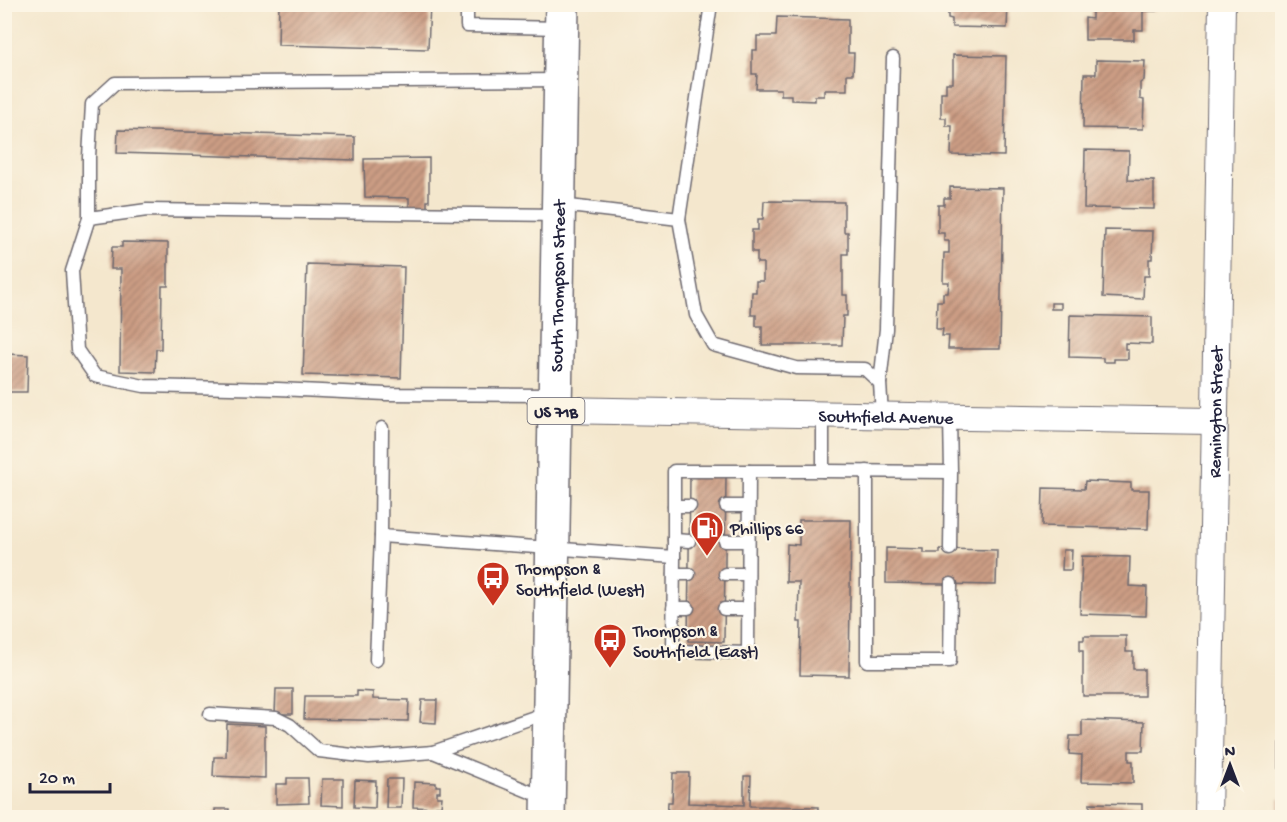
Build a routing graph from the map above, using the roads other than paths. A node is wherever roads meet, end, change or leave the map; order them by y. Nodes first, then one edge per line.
1 (467, 4) edge
2 (711, 4) edge
3 (1222, 4) edge
4 (562, 16) edge
5 (893, 58) dead end
6 (562, 80) junction
7 (559, 210) junction
8 (89, 218) junction
9 (679, 219) junction
10 (880, 382) junction
11 (556, 403) junction
12 (823, 415) junction
13 (882, 415) junction
14 (950, 418) junction
15 (1215, 421) junction
16 (382, 429) dead end
17 (749, 471) junction
18 (823, 471) junction
19 (867, 471) junction
20 (951, 472) junction
21 (674, 506) junction
22 (690, 506) dead end
23 (726, 506) dead end
24 (748, 506) junction
25 (381, 536) junction
26 (674, 540) junction
27 (689, 541) dead end
28 (725, 541) dead end
29 (748, 541) junction
30 (554, 549) junction
31 (950, 549) dead end
32 (674, 557) junction
33 (674, 574) junction
34 (689, 574) dead end
35 (725, 574) dead end
36 (748, 574) junction
37 (951, 584) dead end
38 (673, 608) junction
39 (688, 608) dead end
40 (724, 609) dead end
41 (748, 609) junction
42 (376, 660) dead end
43 (550, 711) junction
44 (210, 714) dead end
45 (433, 752) junction
46 (548, 808) edge
47 (1208, 818) edge

1 - 4 lane
2 - 9 lane
3 - 15 street, Remington Street
4 - 6 highway, South Thompson Street / US 71B
5 - 10 lane
6 - 7 highway, South Thompson Street / US 71B
6 - 8 lane
7 - 8 lane
7 - 9 lane
7 - 11 highway, South Thompson Street / US 71B
8 - 11 lane
9 - 10 lane
10 - 13 lane
11 - 12 street, Southfield Avenue
11 - 30 highway, South Thompson Street / US 71B
12 - 13 street, Southfield Avenue
12 - 18 lane
13 - 14 street, Southfield Avenue
14 - 15 street, Southfield Avenue
14 - 20 lane
15 - 47 street, Remington Street
16 - 25 lane
17 - 18 lane
17 - 21 lane
17 - 24 lane
18 - 19 lane
19 - 20 lane
19 - 37 lane
20 - 31 lane
21 - 22 lane
21 - 26 lane
23 - 24 lane
24 - 29 lane
25 - 30 lane
25 - 42 lane
26 - 27 lane
26 - 32 lane
28 - 29 lane
29 - 36 lane
30 - 32 lane
30 - 43 highway, South Thompson Street / US 71B
32 - 33 lane
33 - 34 lane
33 - 38 lane
35 - 36 lane
36 - 41 lane
38 - 39 lane
38 - 41 lane
40 - 41 lane
43 - 45 lane
43 - 46 highway, South Thompson Street / US 71B
44 - 45 lane
45 - 46 lane

